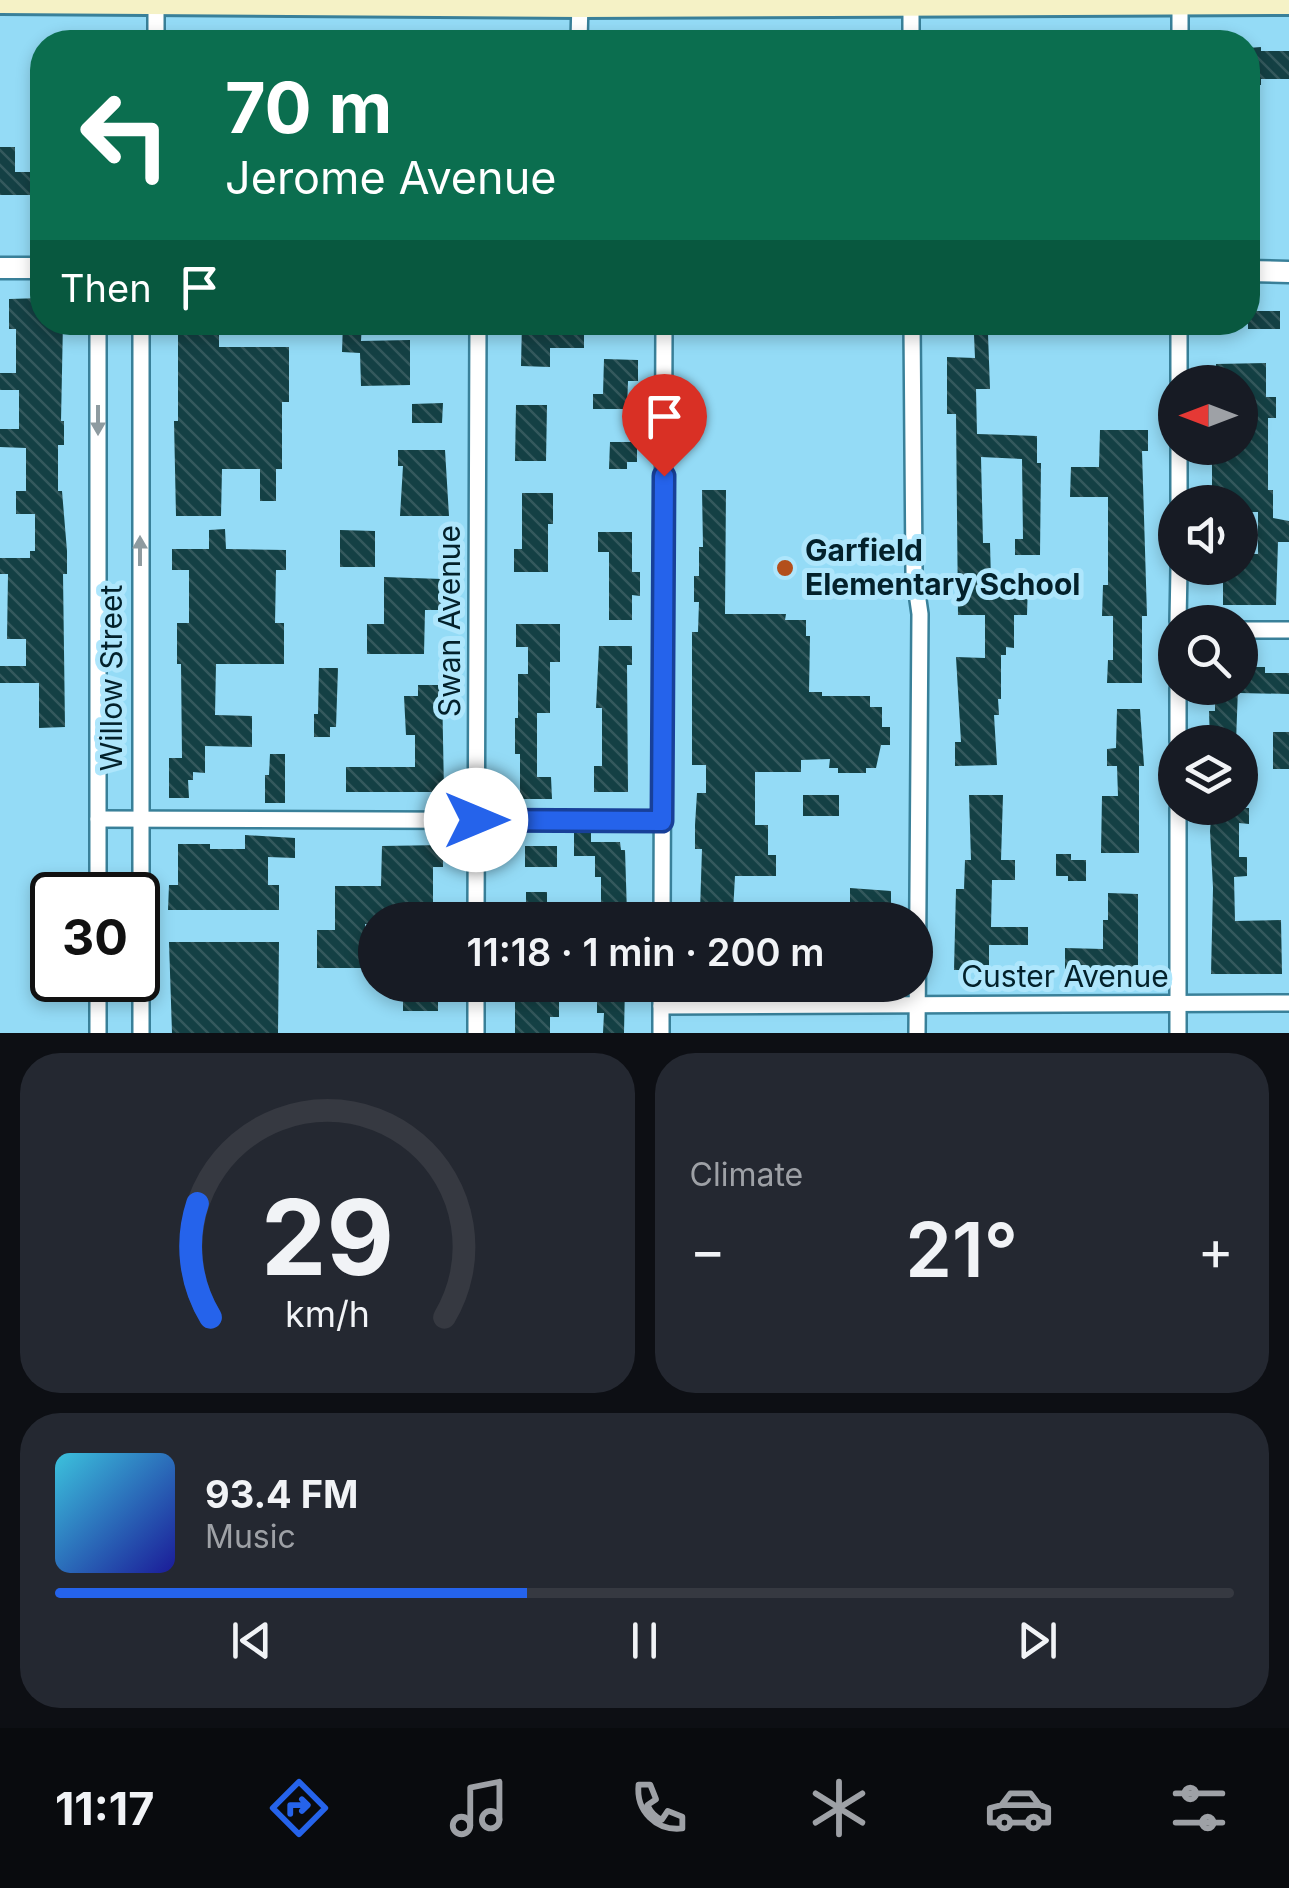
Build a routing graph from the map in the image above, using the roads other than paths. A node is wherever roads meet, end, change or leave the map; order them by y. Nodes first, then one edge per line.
1 (156, 1) edge
2 (1180, 1) edge
3 (0, 2) edge
4 (911, 2) edge
5 (580, 3) edge
6 (1289, 3) edge
7 (156, 30) edge
8 (579, 30) edge
9 (911, 30) edge
10 (1180, 30) edge
11 (0, 268) edge
12 (30, 268) edge
13 (1260, 271) edge
14 (1289, 272) edge
15 (98, 335) edge
16 (141, 335) edge
17 (478, 335) edge
18 (664, 335) edge
19 (912, 335) edge
20 (1179, 335) edge
21 (1179, 365) edge
22 (1258, 630) edge
23 (1289, 630) edge
24 (98, 818) junction
25 (139, 819) junction
26 (476, 820) junction
27 (662, 821) junction
28 (1178, 825) edge
29 (98, 872) edge
30 (476, 902) edge
31 (662, 902) edge
32 (98, 1002) edge
33 (476, 1002) edge
34 (662, 1002) edge
35 (1178, 1004) junction
36 (1289, 1004) edge
37 (662, 1006) junction
38 (918, 1006) junction
39 (98, 1033) edge
40 (141, 1033) edge
41 (476, 1033) edge
42 (661, 1033) edge
43 (918, 1033) edge
44 (1178, 1033) edge

1 - 3 main road
1 - 5 main road
1 - 7 street
2 - 4 main road
2 - 6 main road
2 - 10 street
4 - 5 main road
4 - 9 street
5 - 8 street
11 - 12 street
13 - 14 street
15 -> 24 street, Willow Street
25 -> 16 street, Willow Street
17 - 26 street, Swan Avenue
18 - 27 street
19 - 38 street
20 - 21 street
22 - 23 street
24 - 25 street
24 - 29 street, Willow Street
25 - 26 street
25 - 40 street, Willow Street
26 - 27 street
26 - 30 street, Swan Avenue
27 - 31 street
28 - 35 street
32 - 39 street
33 - 41 street
34 - 37 street
35 - 36 street, Custer Avenue
35 - 38 street, Custer Avenue
35 - 44 street
37 - 38 street, Custer Avenue
37 - 42 street
38 - 43 street

